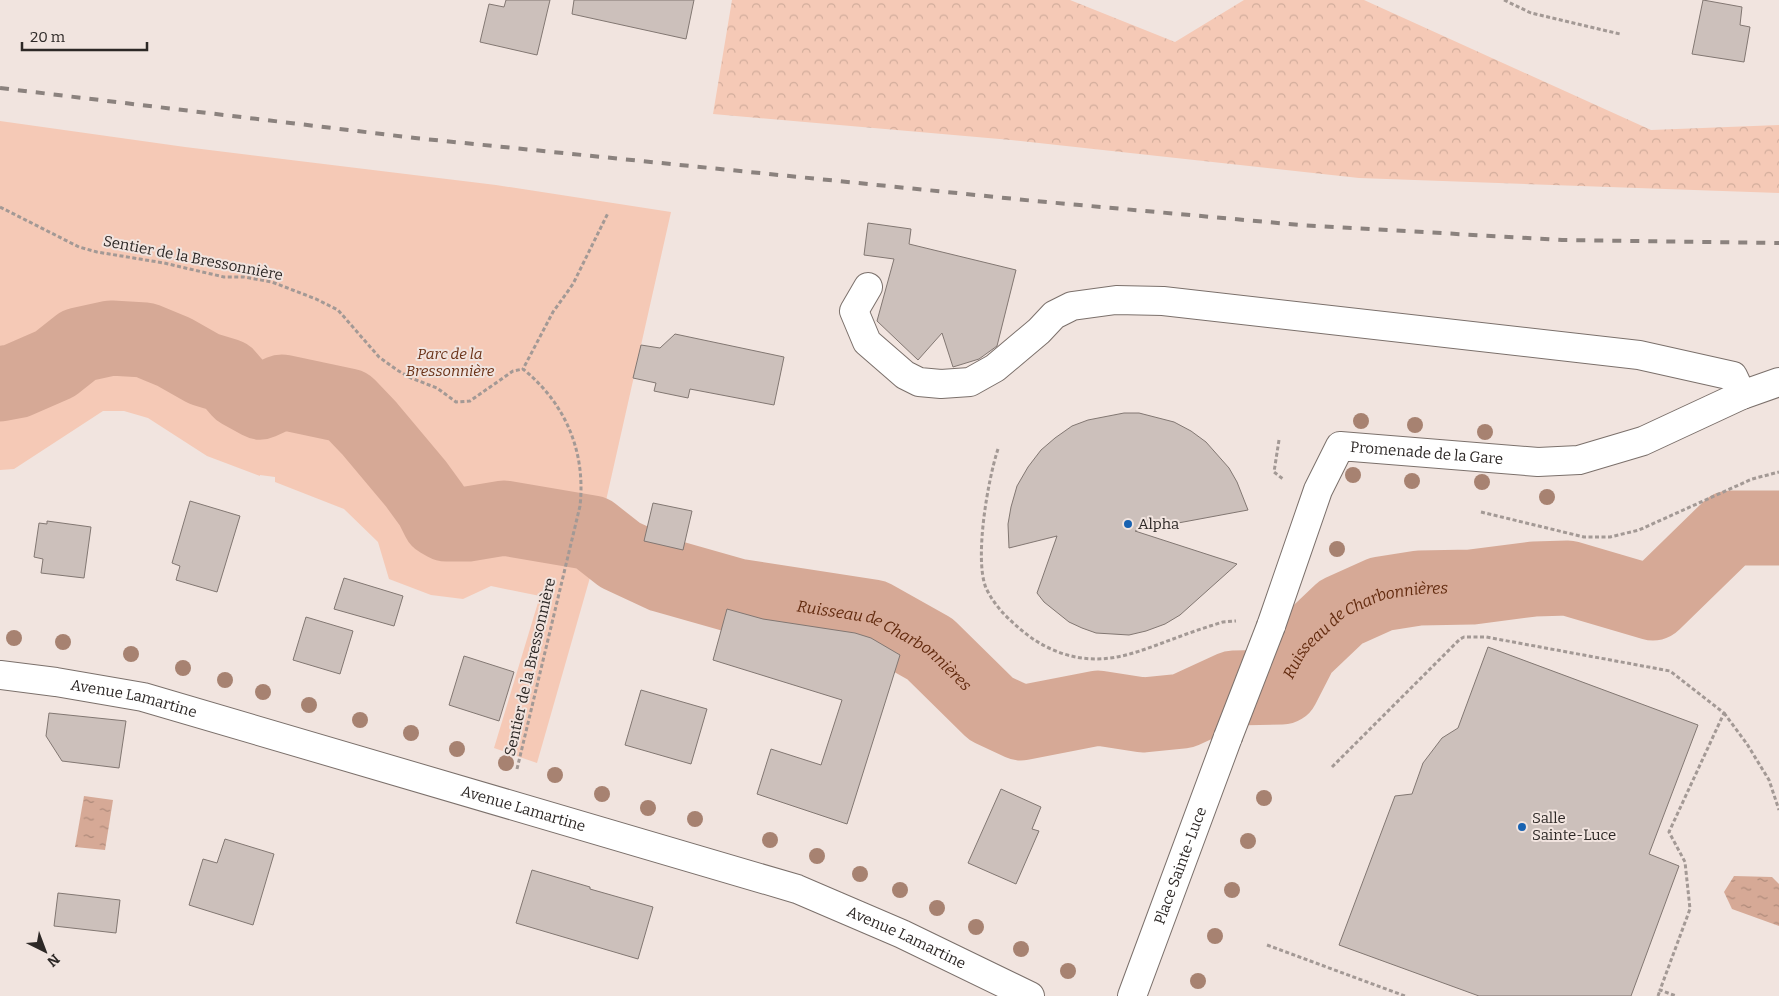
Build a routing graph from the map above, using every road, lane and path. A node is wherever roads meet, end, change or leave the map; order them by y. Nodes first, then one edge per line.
1 (1504, 0) edge
2 (1620, 34) dead end
3 (0, 207) edge
4 (608, 213) dead end
5 (868, 287) dead end
6 (523, 369) junction
7 (1779, 382) edge
8 (1742, 395) junction
9 (1279, 440) dead end
10 (998, 449) dead end
11 (1779, 472) edge
12 (1288, 482) dead end
13 (1481, 512) dead end
14 (1239, 620) dead end
15 (0, 676) edge
16 (1724, 713) junction
17 (1228, 737) joint
18 (1332, 767) dead end
19 (515, 776) dead end
20 (1779, 810) edge
21 (1267, 945) dead end
22 (1660, 990) junction
23 (1030, 996) edge
24 (1132, 996) edge
25 (1405, 996) edge
26 (1658, 996) edge
27 (1676, 996) edge

1 - 2 path
3 - 6 path, Sentier de la Bressonnière
4 - 6 path
5 - 8 street
6 - 19 path, Sentier de la Bressonnière
7 - 8 street, Promenade de la Gare
8 - 17 street, Promenade de la Gare, bridge
9 - 12 path
10 - 14 path
11 - 13 path
15 - 23 street, Avenue Lamartine
16 - 18 path
16 - 20 path
16 - 22 path
17 - 24 street, Place Sainte-Luce
21 - 25 path
22 - 26 path
22 - 27 path

